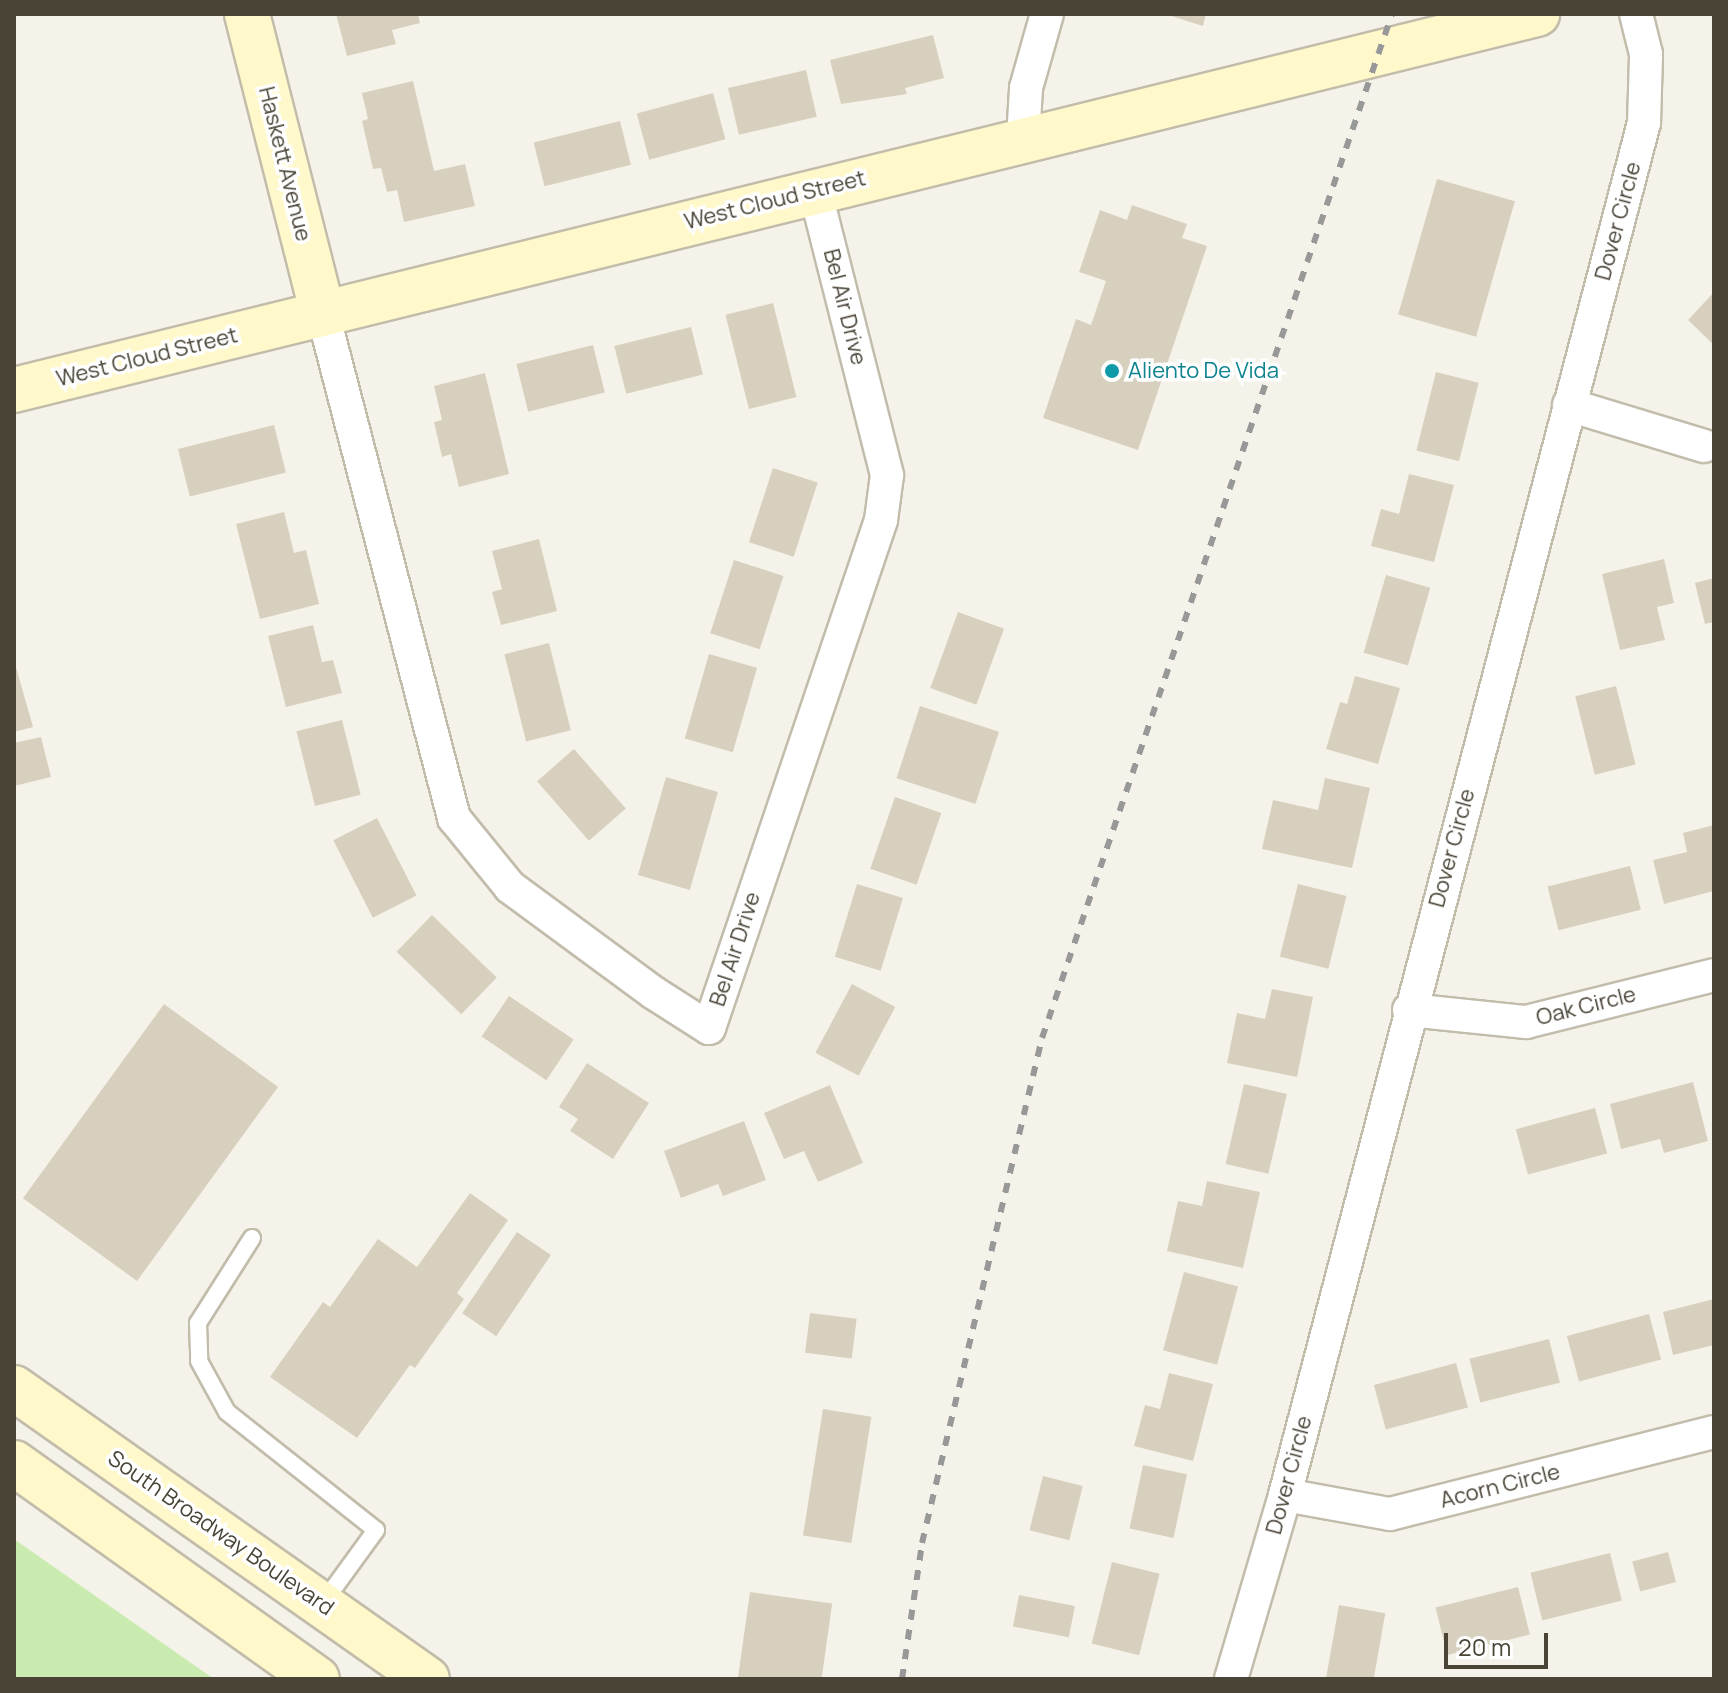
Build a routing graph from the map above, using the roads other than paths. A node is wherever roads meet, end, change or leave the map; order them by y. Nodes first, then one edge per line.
1 (247, 14) edge
2 (1047, 14) edge
3 (1537, 14) edge
4 (1636, 14) edge
5 (1023, 139) junction
6 (815, 190) junction
7 (323, 314) junction
8 (14, 390) edge
9 (1569, 405) junction
10 (1704, 446) dead end
11 (1714, 975) edge
12 (1409, 1010) junction
13 (252, 1238) dead end
14 (14, 1388) edge
15 (1714, 1432) edge
16 (14, 1463) edge
17 (1285, 1495) junction
18 (322, 1604) junction
19 (317, 1679) edge
20 (427, 1679) edge
21 (1231, 1679) edge

1 - 7 main road, Haskett Avenue
2 - 5 street
3 - 5 main road, West Cloud Street
4 - 9 street, Dover Circle
5 - 6 main road, West Cloud Street
6 - 7 main road, West Cloud Street
6 - 7 street, Bel Air Drive
7 - 8 main road, West Cloud Street
9 - 10 street
9 - 12 street, Dover Circle
11 - 12 street, Oak Circle
12 - 17 street, Dover Circle
13 - 18 lane
14 - 18 main road, South Broadway Boulevard
15 - 17 street, Acorn Circle
16 - 19 main road
17 - 21 street, Dover Circle
18 - 20 main road, South Broadway Boulevard

